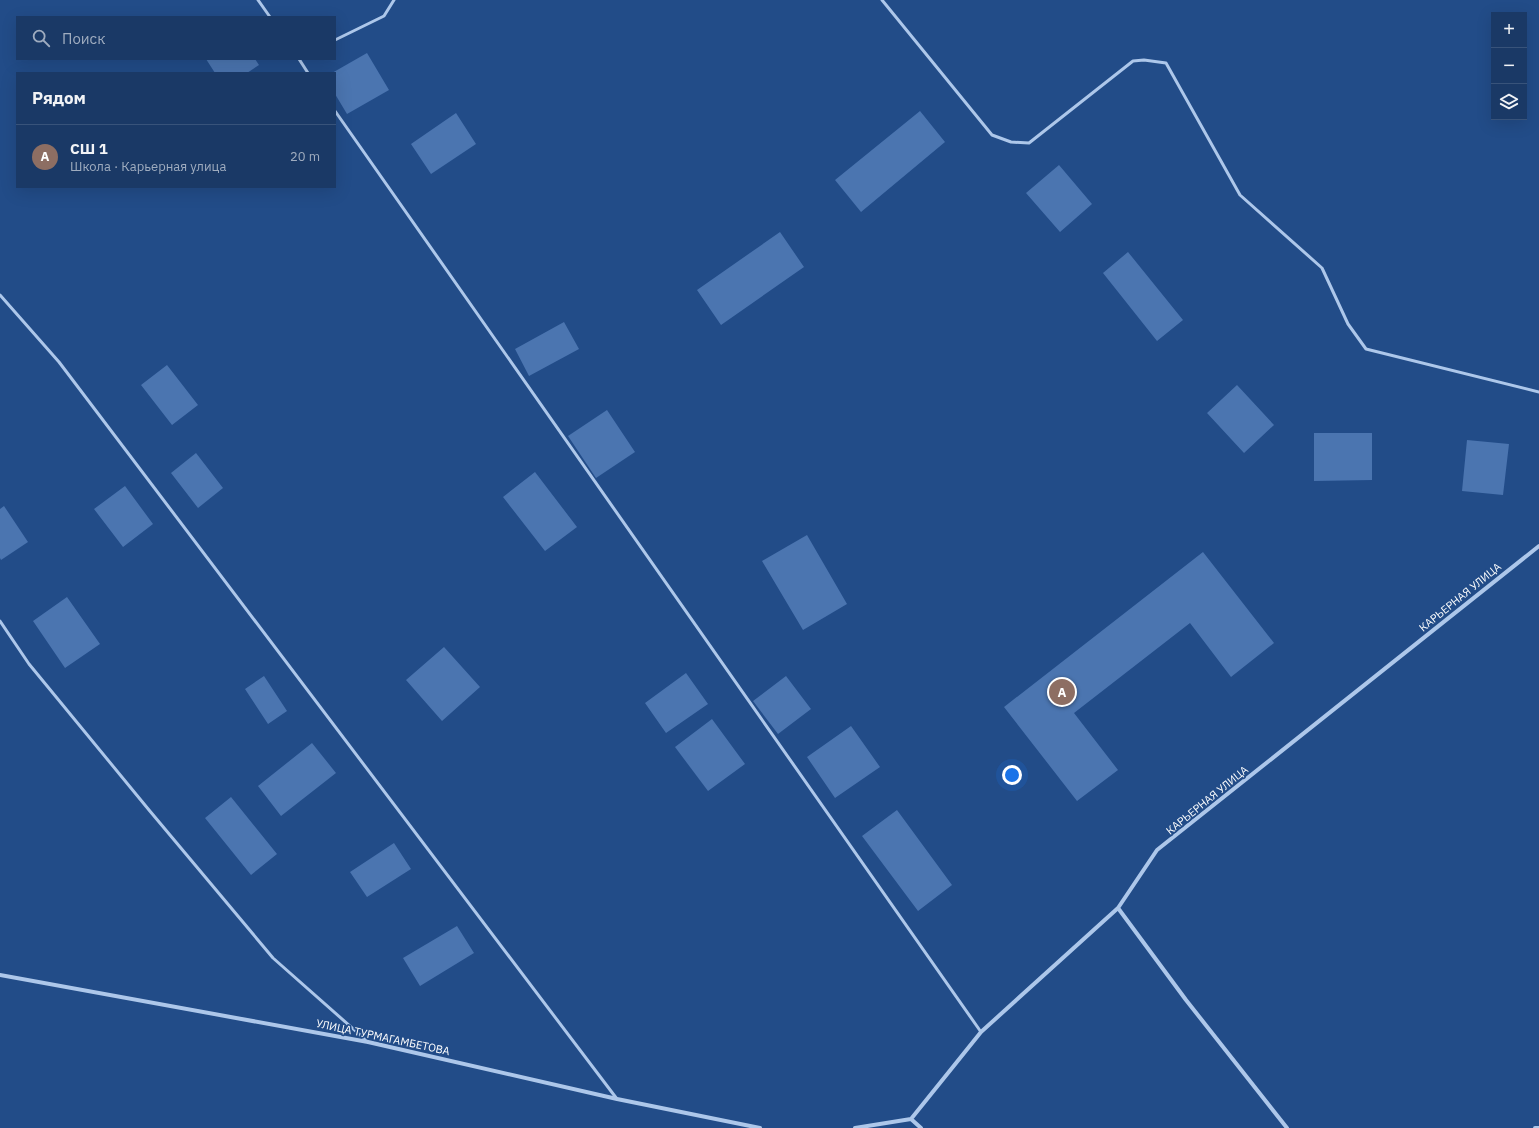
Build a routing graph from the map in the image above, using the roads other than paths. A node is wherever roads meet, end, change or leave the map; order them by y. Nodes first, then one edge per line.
1 (258, 0) edge
2 (394, 0) edge
3 (882, 0) edge
4 (269, 16) edge
5 (336, 40) edge
6 (300, 60) edge
7 (307, 72) edge
8 (336, 112) edge
9 (0, 295) edge
10 (1539, 392) edge
11 (1539, 546) edge
12 (0, 621) edge
13 (1118, 908) junction
14 (0, 975) edge
15 (981, 1032) junction
16 (368, 1042) junction
17 (617, 1099) junction
18 (910, 1119) junction
19 (760, 1128) edge
20 (855, 1128) edge
21 (921, 1128) edge
22 (1287, 1128) edge
23 (1535, 1128) edge
24 (1539, 1128) edge

1 - 4 lane
2 - 5 lane
3 - 10 lane
6 - 7 lane
8 - 15 lane
9 - 17 lane
11 - 13 street, КАРЬЕРНАЯ УЛИЦА
12 - 16 lane
13 - 15 street, КАРЬЕРНАЯ УЛИЦА
13 - 22 street
14 - 16 street, УЛИЦА ТУРМАГАМБЕТОВА
15 - 18 street, КАРЬЕРНАЯ УЛИЦА
16 - 17 street, УЛИЦА ТУРМАГАМБЕТОВА
17 - 19 street, УЛИЦА ТУРМАГАМБЕТОВА
18 - 20 street
18 - 21 street
23 - 24 street

